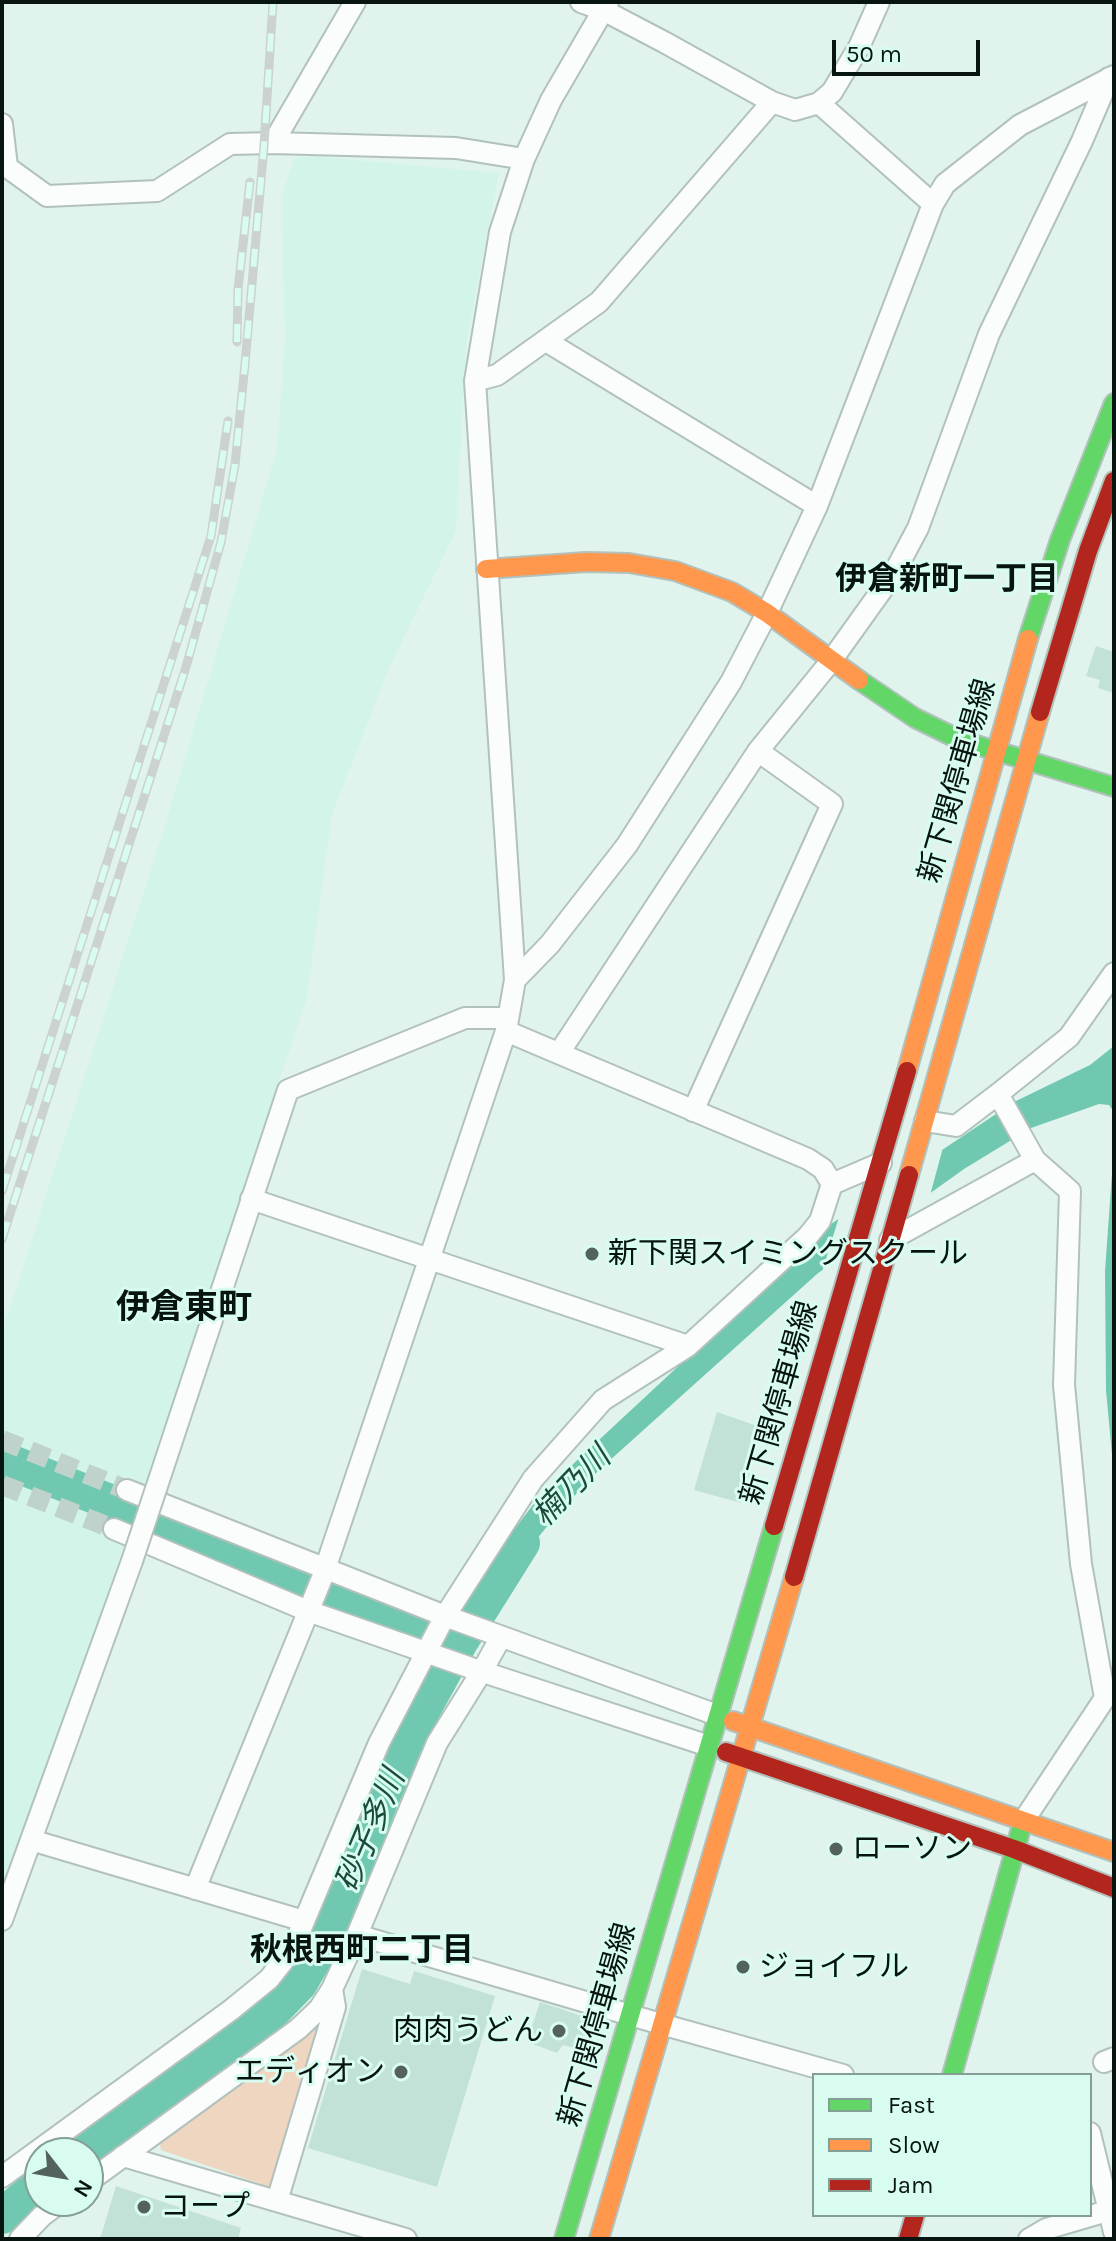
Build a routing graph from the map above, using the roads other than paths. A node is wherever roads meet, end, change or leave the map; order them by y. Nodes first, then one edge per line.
1 (355, 2) edge
2 (581, 2) edge
3 (879, 2) edge
4 (606, 6) edge
5 (1112, 77) edge
6 (772, 102) junction
7 (819, 103) junction
8 (2, 124) edge
9 (273, 143) junction
10 (524, 159) junction
11 (933, 204) junction
12 (546, 341) junction
13 (475, 381) junction
14 (1114, 403) edge
15 (1114, 481) edge
16 (817, 506) junction
17 (486, 569) junction
18 (767, 613) junction
19 (831, 661) junction
20 (758, 751) junction
21 (995, 752) junction
22 (1025, 761) junction
23 (1114, 787) edge
24 (1114, 973) edge
25 (515, 980) junction
26 (507, 1024) junction
27 (559, 1053) junction
28 (1001, 1098) junction
29 (693, 1111) junction
30 (925, 1121) junction
31 (1032, 1155) junction
32 (879, 1169) junction
33 (832, 1184) junction
34 (251, 1199) junction
35 (890, 1238) junction
36 (431, 1258) junction
37 (688, 1346) junction
38 (127, 1490) tunnel mouth
39 (114, 1529) tunnel mouth
40 (323, 1573) junction
41 (310, 1605) junction
42 (447, 1619) junction
43 (498, 1636) junction
44 (430, 1650) junction
45 (478, 1670) junction
46 (717, 1715) junction
47 (751, 1728) junction
48 (709, 1746) junction
49 (741, 1757) junction
50 (1024, 1820) junction
51 (31, 1840) junction
52 (1014, 1849) junction
53 (1114, 1852) edge
54 (1114, 1888) edge
55 (195, 1889) junction
56 (2, 1920) edge
57 (304, 1921) junction
58 (357, 1935) junction
59 (332, 1989) junction
60 (630, 2015) junction
61 (661, 2024) junction
62 (836, 2073) edge
63 (953, 2073) edge
64 (1092, 2140) edge
65 (123, 2156) junction
66 (104, 2170) edge
67 (2, 2177) edge
68 (277, 2201) junction
69 (1111, 2210) edge
70 (41, 2217) edge
71 (914, 2217) edge
72 (1087, 2217) edge
73 (338, 2230) edge
74 (1114, 2232) edge
75 (20, 2239) edge
76 (406, 2239) edge
77 (564, 2239) edge
78 (599, 2239) edge
79 (908, 2239) edge
80 (1029, 2239) edge

1 - 9 street
2 - 4 street
3 - 7 street
4 - 6 street
4 - 10 street
5 - 11 street
5 - 19 street
6 - 7 street
6 - 12 street
7 - 11 street
8 - 9 street
9 - 10 street
10 - 13 street
11 - 16 street
12 - 13 street
12 - 16 street
13 - 17 street
14 - 21 main road, 新下関停車場線
15 - 22 main road, 新下関停車場線
16 - 18 street
17 - 18 main road
17 - 25 street
18 - 19 main road
18 - 25 street
19 - 20 street
19 - 21 main road
20 - 27 street
20 - 29 street
21 - 22 main road
21 - 32 main road, 新下関停車場線
22 - 23 main road
22 - 30 main road, 新下関停車場線
24 - 28 street
25 - 26 street
26 - 27 street
26 - 34 street
26 - 36 street
27 - 29 street
28 - 30 street
28 - 31 street
29 - 33 street
30 - 35 main road, 新下関停車場線
31 - 35 street
31 - 50 street
32 - 33 street
32 - 46 main road, 新下関停車場線
33 - 37 street
34 - 36 street
34 - 51 street, bridge
35 - 47 main road, 新下関停車場線
36 - 37 street
36 - 40 street
37 - 42 street
38 - 40 street
39 - 41 street
40 - 41 street
40 - 42 street
41 - 44 street
41 - 55 street
42 - 43 street
42 - 44 street
43 - 45 street
43 - 46 street
44 - 45 street
44 - 57 street
45 - 48 street
45 - 58 street
46 - 47 main road
46 - 48 main road, 新下関停車場線
47 - 49 main road, 新下関停車場線
47 - 50 main road
48 - 49 main road
48 - 60 main road, 新下関停車場線
49 - 52 main road
49 - 61 main road, 新下関停車場線
50 - 52 main road
50 - 53 main road
51 - 55 street
51 - 56 street
52 - 54 main road
52 - 63 main road
55 - 57 street
57 - 67 street
58 - 59 street
58 - 60 street
59 - 65 street
59 - 68 street
60 - 61 street
60 - 77 main road, 新下関停車場線
61 - 62 street
61 - 78 main road, 新下関停車場線
64 - 69 street
65 - 66 street
65 - 68 street
68 - 73 street
69 - 74 street
70 - 75 street
71 - 79 main road
72 - 80 street
73 - 76 street

